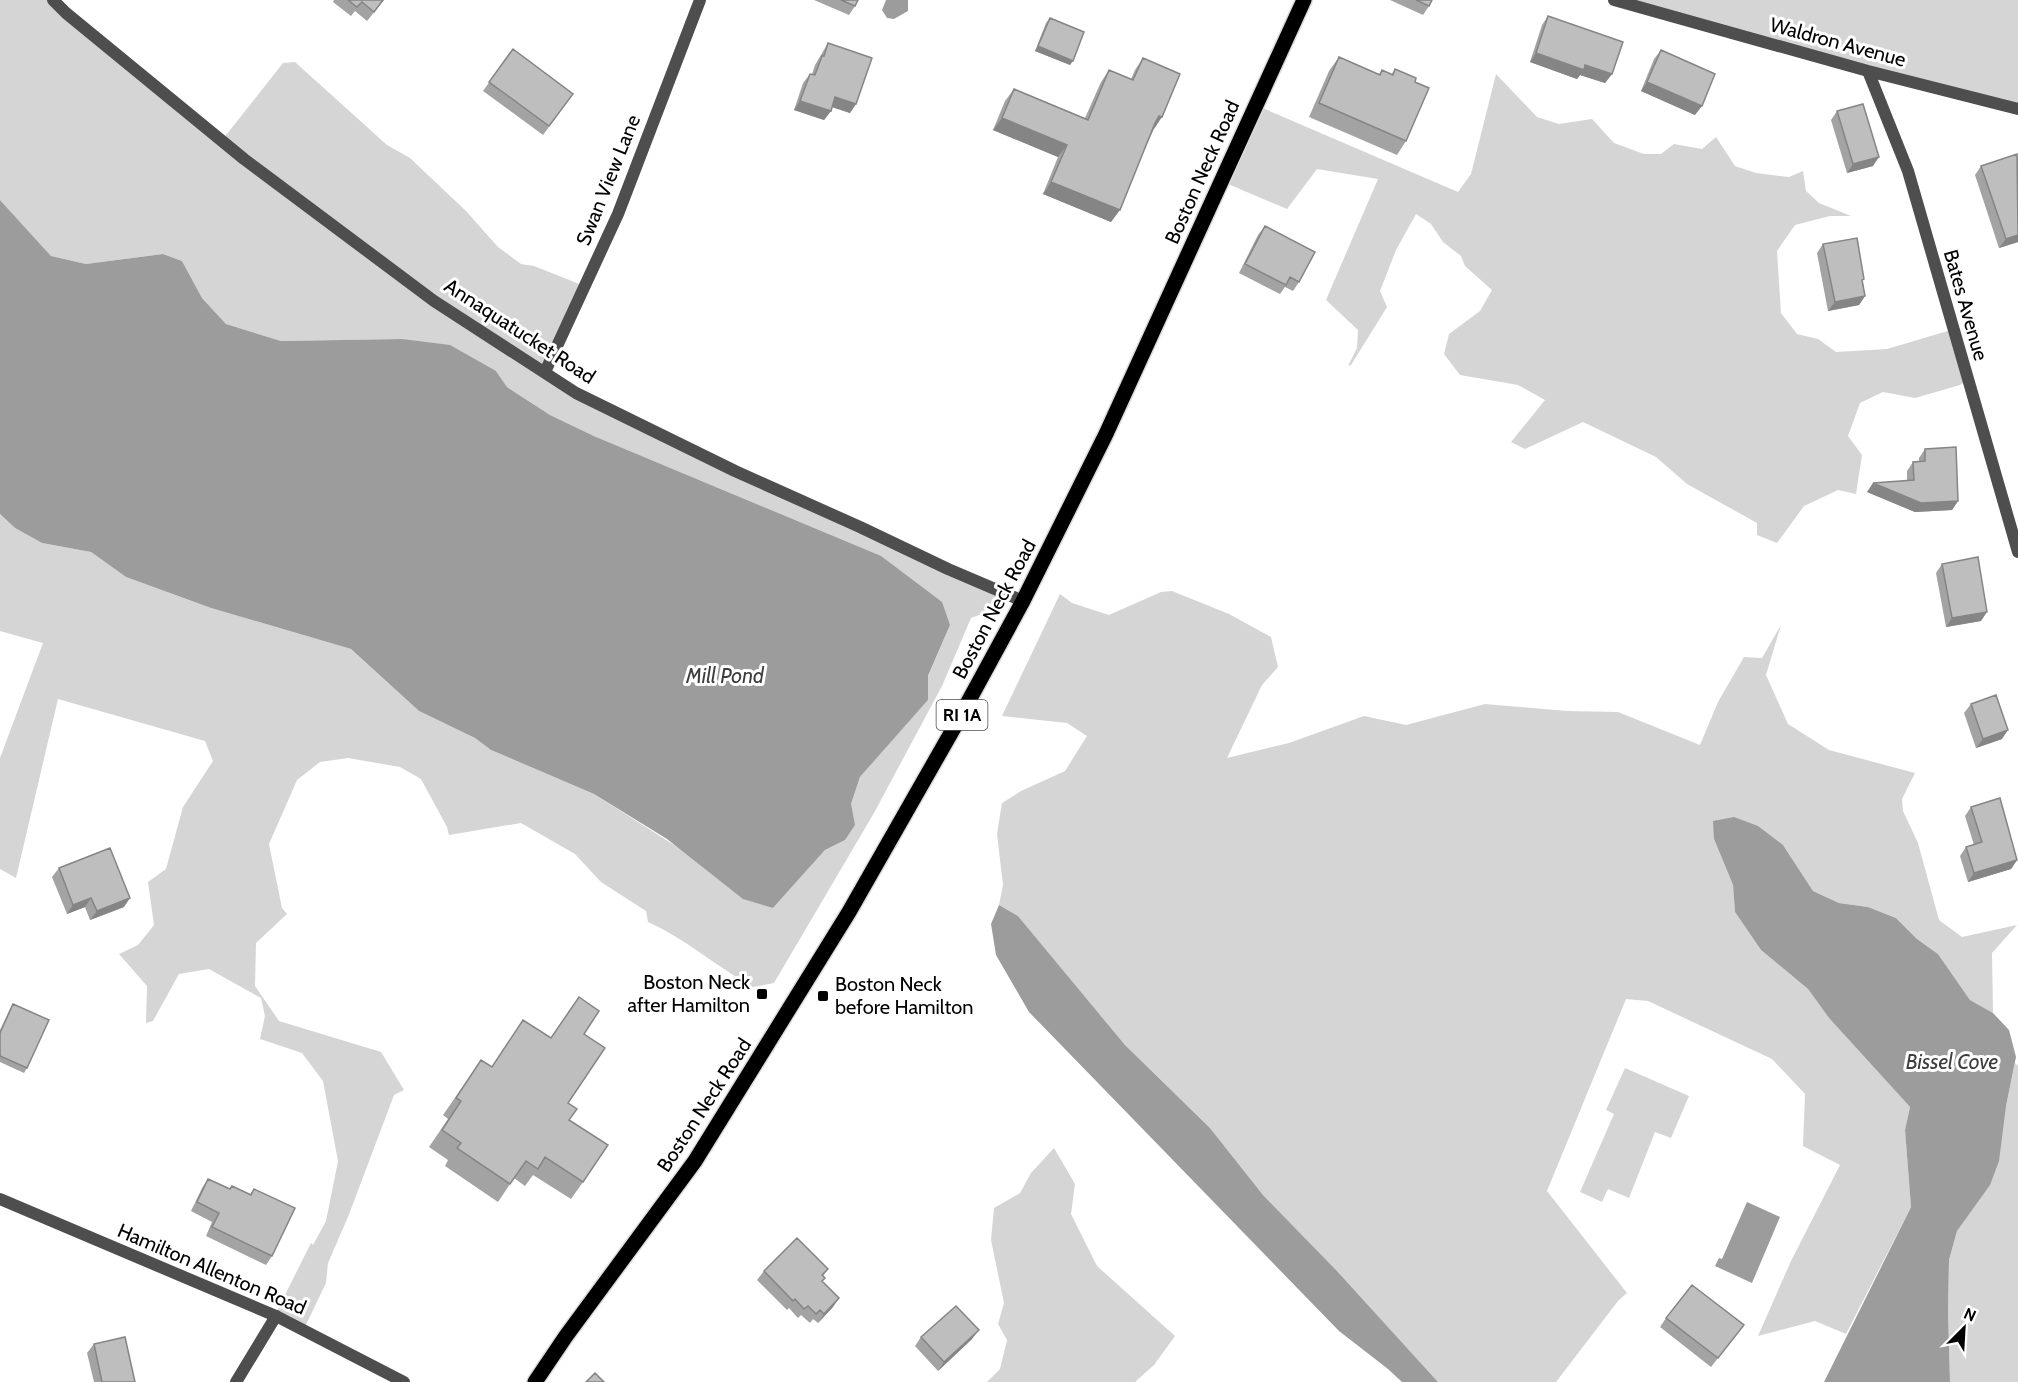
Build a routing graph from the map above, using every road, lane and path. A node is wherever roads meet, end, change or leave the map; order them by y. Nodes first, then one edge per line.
1 (53, 0) edge
2 (700, 0) edge
3 (1304, 0) edge
4 (1614, 0) edge
5 (1868, 71) junction
6 (2018, 110) edge
7 (545, 372) junction
8 (2018, 552) edge
9 (1023, 601) junction
10 (0, 1199) edge
11 (276, 1316) junction
12 (236, 1382) edge
13 (404, 1382) edge
14 (535, 1382) edge

1 - 7 street, Annaquatucket Road
2 - 7 street, Swan View Lane
3 - 9 main road, Boston Neck Road / RI 1A
4 - 5 street, Waldron Avenue
5 - 6 street, Waldron Avenue
5 - 8 street, Bates Avenue
7 - 9 street, Annaquatucket Road
9 - 14 main road, Boston Neck Road / RI 1A
10 - 11 street, Hamilton Allenton Road
11 - 12 street
11 - 13 street, Hamilton Allenton Road

